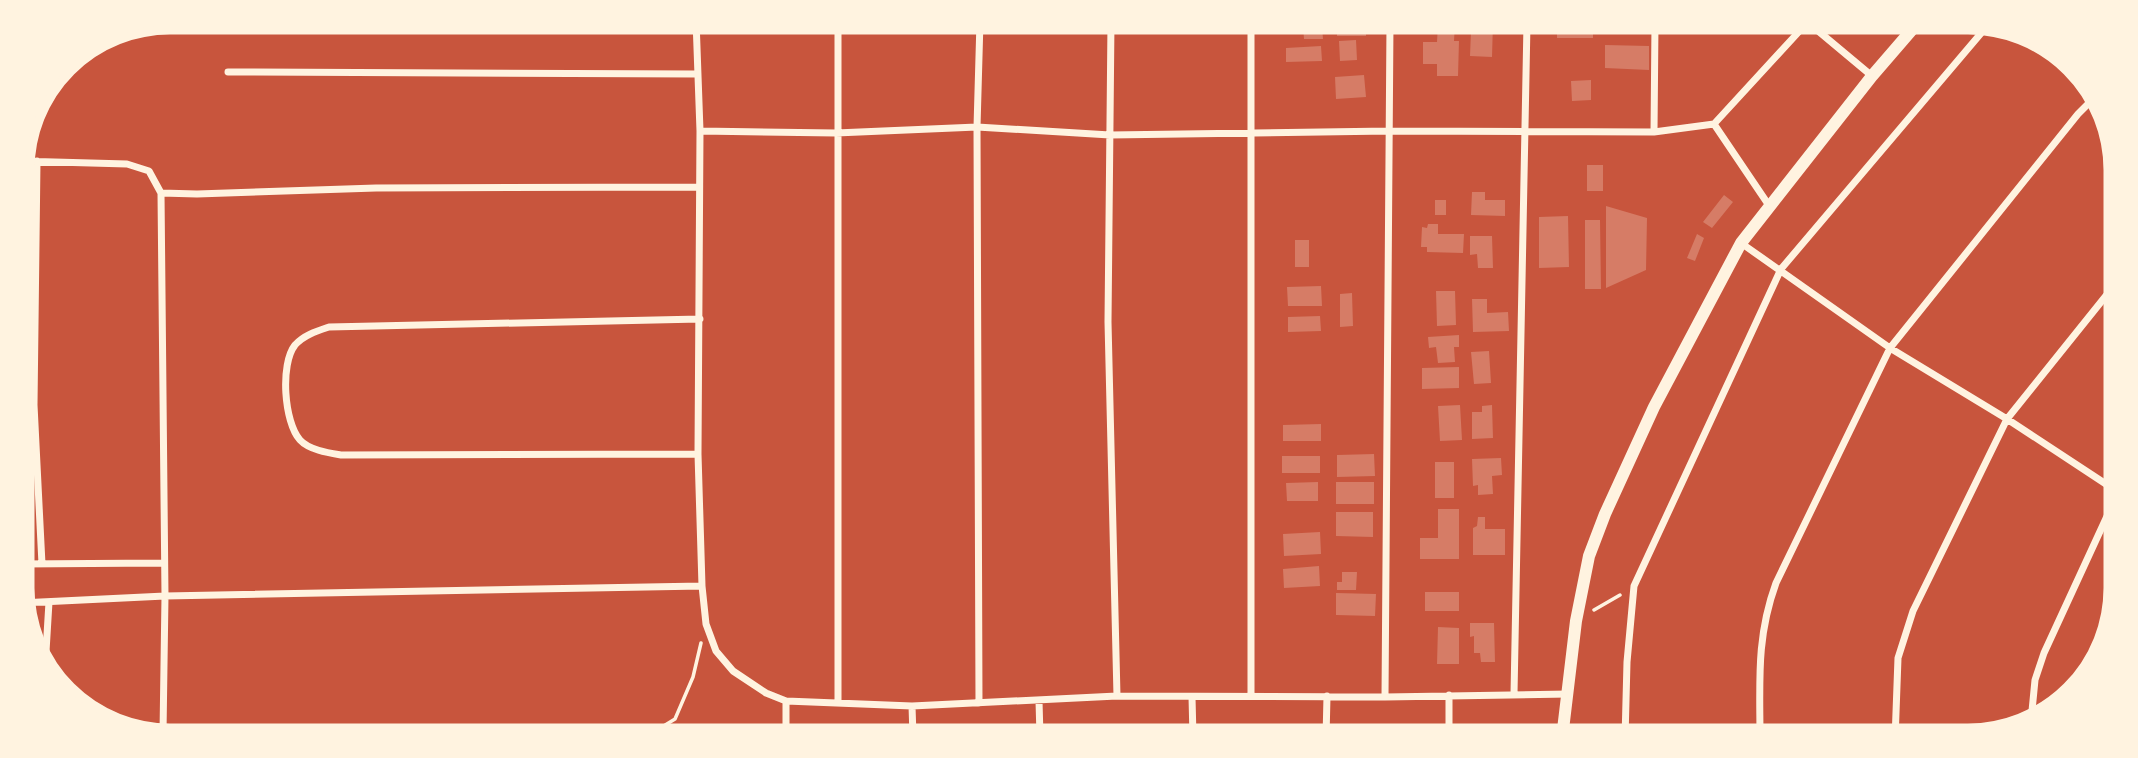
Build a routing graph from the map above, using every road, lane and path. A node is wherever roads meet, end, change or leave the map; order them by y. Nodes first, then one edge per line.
1 (696, 30) edge
2 (838, 30) edge
3 (980, 30) edge
4 (1111, 30) edge
5 (1251, 30) edge
6 (1390, 30) edge
7 (1527, 30) edge
8 (1654, 30) edge
9 (1800, 30) edge
10 (1818, 30) edge
11 (1912, 30) edge
12 (1983, 31) edge
13 (228, 72) dead end
14 (697, 74) junction
15 (1872, 76) junction
16 (2090, 102) edge
17 (1714, 124) junction
18 (977, 127) junction
19 (700, 131) junction
20 (1389, 131) junction
21 (1526, 131) junction
22 (1251, 132) junction
23 (1654, 132) junction
24 (836, 133) junction
25 (1110, 135) junction
26 (30, 161) edge
27 (37, 161) junction
28 (699, 187) junction
29 (160, 193) junction
30 (1770, 207) junction
31 (1741, 243) junction
32 (1782, 269) junction
33 (2108, 293) edge
34 (700, 319) junction
35 (1890, 348) junction
36 (30, 405) edge
37 (34, 405) junction
38 (2007, 419) junction
39 (698, 454) junction
40 (2108, 485) edge
41 (2108, 513) edge
42 (162, 563) junction
43 (30, 564) edge
44 (41, 564) junction
45 (702, 586) junction
46 (1634, 586) junction
47 (164, 596) junction
48 (49, 602) junction
49 (31, 603) edge
50 (1576, 621) junction
51 (706, 624) junction
52 (46, 649) joint
53 (46, 653) edge
54 (1514, 694) junction
55 (1569, 694) junction
56 (1251, 695) junction
57 (1449, 695) junction
58 (1117, 696) junction
59 (1192, 696) junction
60 (1327, 696) junction
61 (1385, 697) junction
62 (786, 701) junction
63 (1040, 701) junction
64 (838, 702) junction
65 (979, 703) junction
66 (912, 706) junction
67 (2032, 713) edge
68 (163, 728) edge
69 (660, 728) edge
70 (786, 728) edge
71 (913, 728) edge
72 (1040, 728) edge
73 (1192, 728) edge
74 (1326, 728) edge
75 (1449, 728) edge
76 (1564, 728) edge
77 (1625, 728) edge
78 (1760, 728) edge
79 (1895, 728) edge

1 - 14 street
2 - 24 street
3 - 18 street
4 - 25 street
5 - 22 street
6 - 20 street
7 - 21 street
8 - 23 street
9 - 17 street
10 - 15 street
11 - 15 street
12 - 32 street
13 - 14 street
14 - 19 street
15 - 30 street
16 - 35 street
17 - 23 street
17 - 30 street
18 - 24 street
18 - 25 street
18 - 65 street
19 - 24 street
19 - 28 street
20 - 21 street
20 - 22 street
20 - 61 street
21 - 23 street
21 - 54 street
22 - 25 street
22 - 56 street
24 - 64 street
25 - 58 street
26 - 27 street
27 - 29 street
27 - 37 street
28 - 29 street
28 - 34 street
29 - 42 street
30 - 31 street
31 - 32 street
31 - 50 street
32 - 35 street
32 - 46 street
33 - 38 street
34 - 39 street
34 - 39 street
35 - 38 street
35 - 78 street
36 - 37 street
37 - 44 street
38 - 40 street
38 - 79 street
39 - 45 street
41 - 67 street
42 - 44 street
42 - 47 street
43 - 44 street
45 - 47 street
45 - 51 street
46 - 50 path
46 - 77 street
47 - 48 street
47 - 68 street
48 - 49 street
48 - 52 street
50 - 55 street
51 - 62 street
51 - 69 path
52 - 53 street
54 - 55 street
54 - 57 street
55 - 76 street
56 - 59 street
56 - 60 street
57 - 61 street
57 - 75 street
58 - 59 street
58 - 63 street
59 - 73 street
60 - 61 street
60 - 74 street
62 - 64 street
62 - 70 street
63 - 65 street
63 - 72 street
64 - 66 street
65 - 66 street
66 - 71 street

